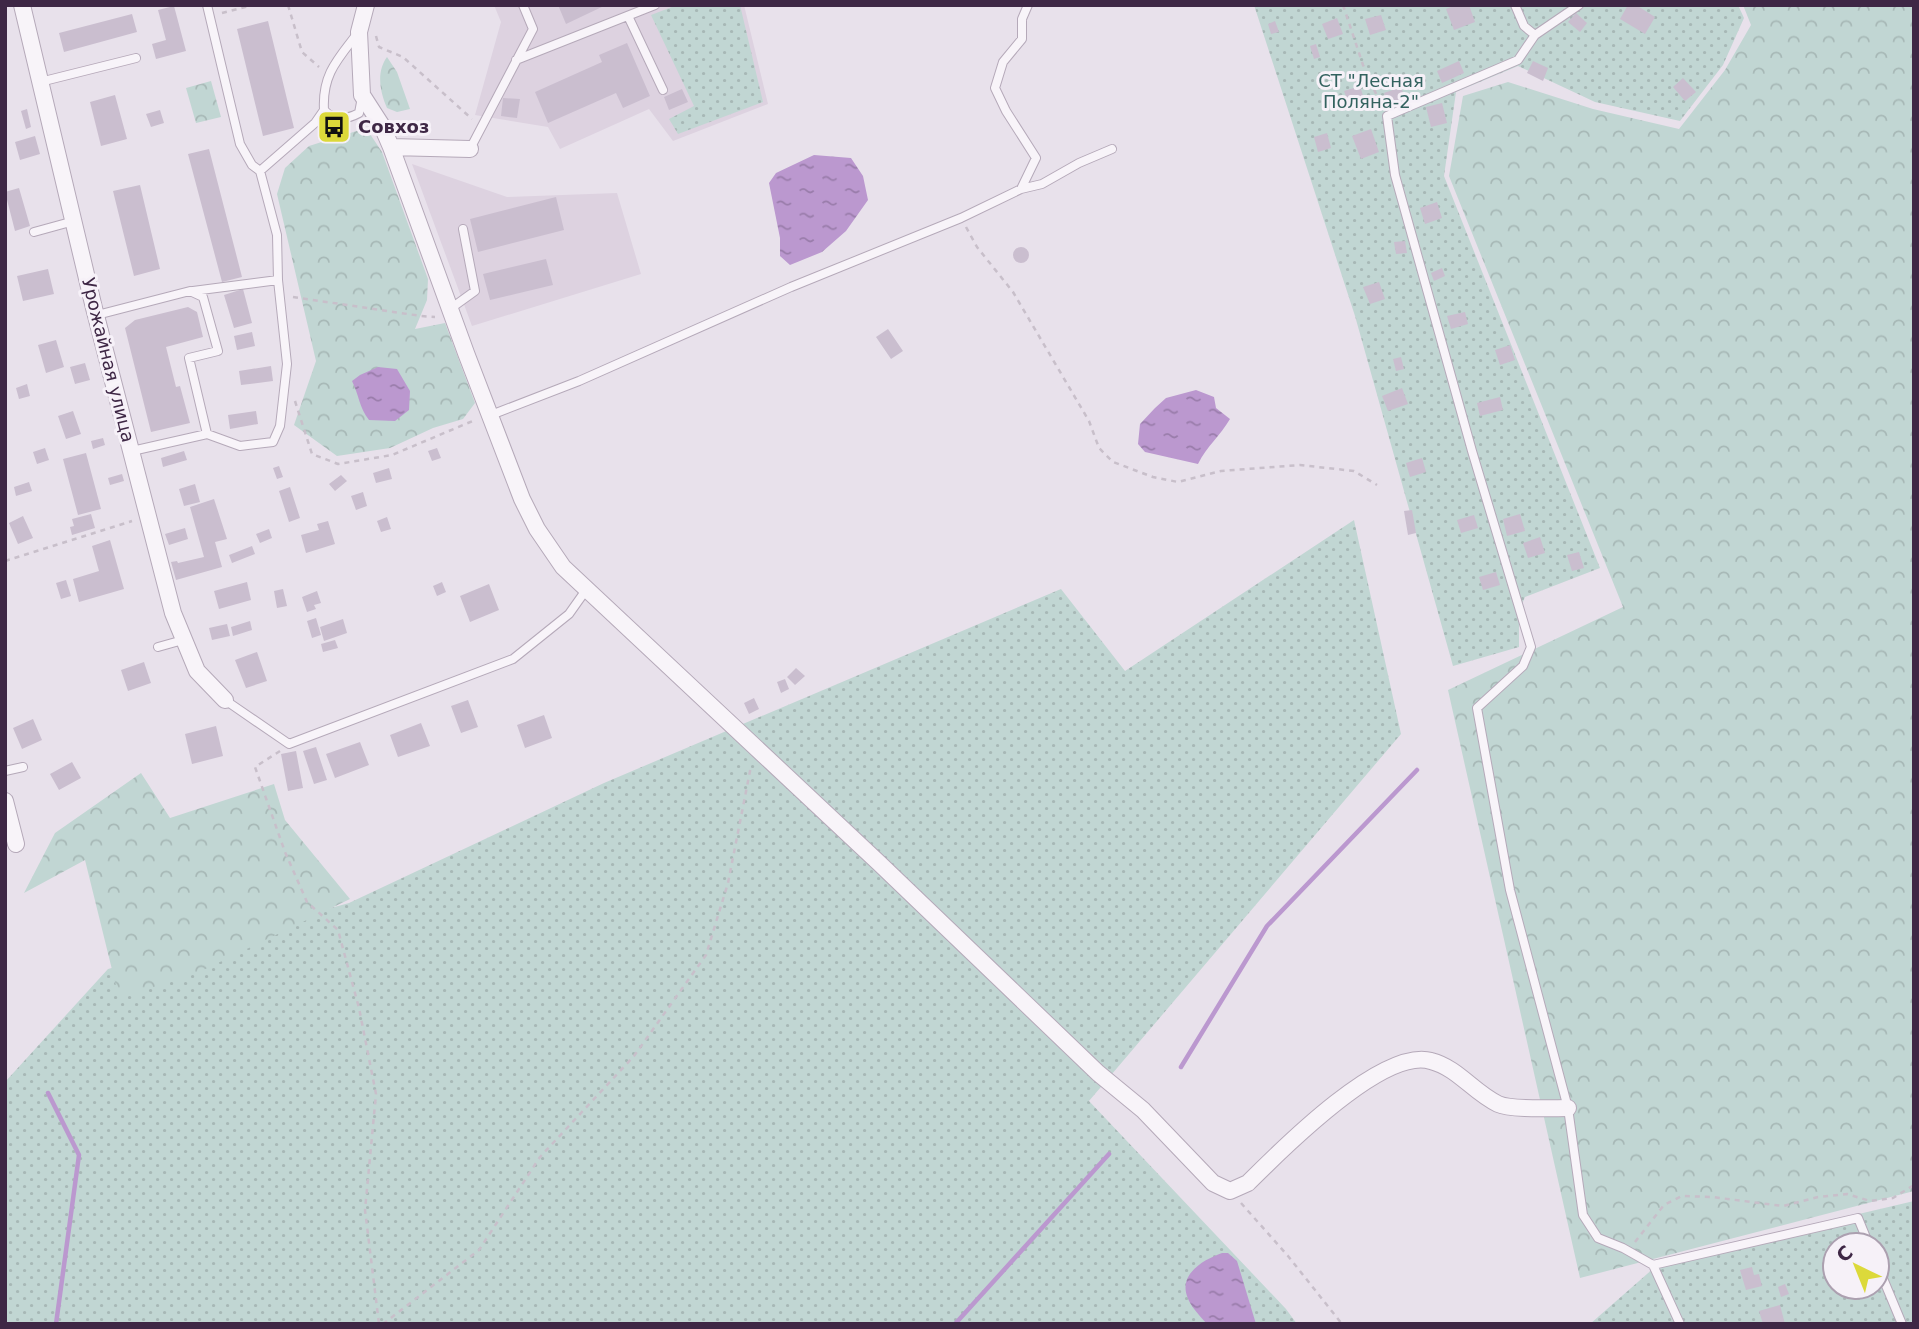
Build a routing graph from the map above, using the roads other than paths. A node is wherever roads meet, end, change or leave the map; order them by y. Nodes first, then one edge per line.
1 (22, 5) edge
2 (207, 5) edge
3 (523, 5) edge
4 (655, 5) edge
5 (1028, 5) edge
6 (1515, 5) edge
7 (1579, 5) edge
8 (628, 16) junction
9 (362, 19) edge
10 (1535, 35) junction
11 (136, 58) dead end
12 (516, 60) junction
13 (40, 82) junction
14 (663, 90) dead end
15 (362, 94) junction
16 (324, 110) junction
17 (391, 147) junction
18 (470, 149) joint
19 (1112, 149) dead end
20 (260, 171) junction
21 (1021, 189) junction
22 (74, 221) junction
23 (463, 229) dead end
24 (34, 232) dead end
25 (278, 279) junction
26 (190, 291) junction
27 (451, 313) junction
28 (97, 315) junction
29 (491, 415) junction
30 (207, 434) junction
31 (132, 451) junction
32 (586, 590) junction
33 (183, 640) junction
34 (158, 647) dead end
35 (225, 700) joint
36 (23, 767) dead end
37 (5, 771) edge
38 (5, 800) edge
39 (16, 844) dead end
40 (1568, 1108) junction
41 (1863, 1231) edge
42 (1653, 1265) junction
43 (1891, 1298) edge
44 (1680, 1324) edge
45 (1902, 1324) edge

1 - 13 street, Урожайная улица
2 - 20 lane
3 - 12 lane
4 - 8 lane
5 - 21 lane
6 - 10 lane
7 - 10 lane
8 - 12 lane
8 - 14 lane
9 - 15 street
9 - 16 lane
10 - 40 lane
11 - 13 lane
12 - 18 lane
13 - 22 street, Урожайная улица
15 - 16 lane
15 - 17 street
16 - 20 lane
17 - 18 street
17 - 27 street
19 - 21 lane
20 - 25 lane
21 - 29 lane
22 - 24 lane
22 - 28 street, Урожайная улица
23 - 27 lane
25 - 26 lane
25 - 30 lane
26 - 28 lane
26 - 30 lane
27 - 29 street
28 - 31 street, Урожайная улица
29 - 32 street
30 - 31 lane
31 - 33 street, Урожайная улица
32 - 35 lane
32 - 40 street
33 - 34 lane
33 - 35 street, Урожайная улица
36 - 37 lane
38 - 39 street
40 - 42 lane
41 - 42 lane
42 - 44 lane
43 - 45 lane

